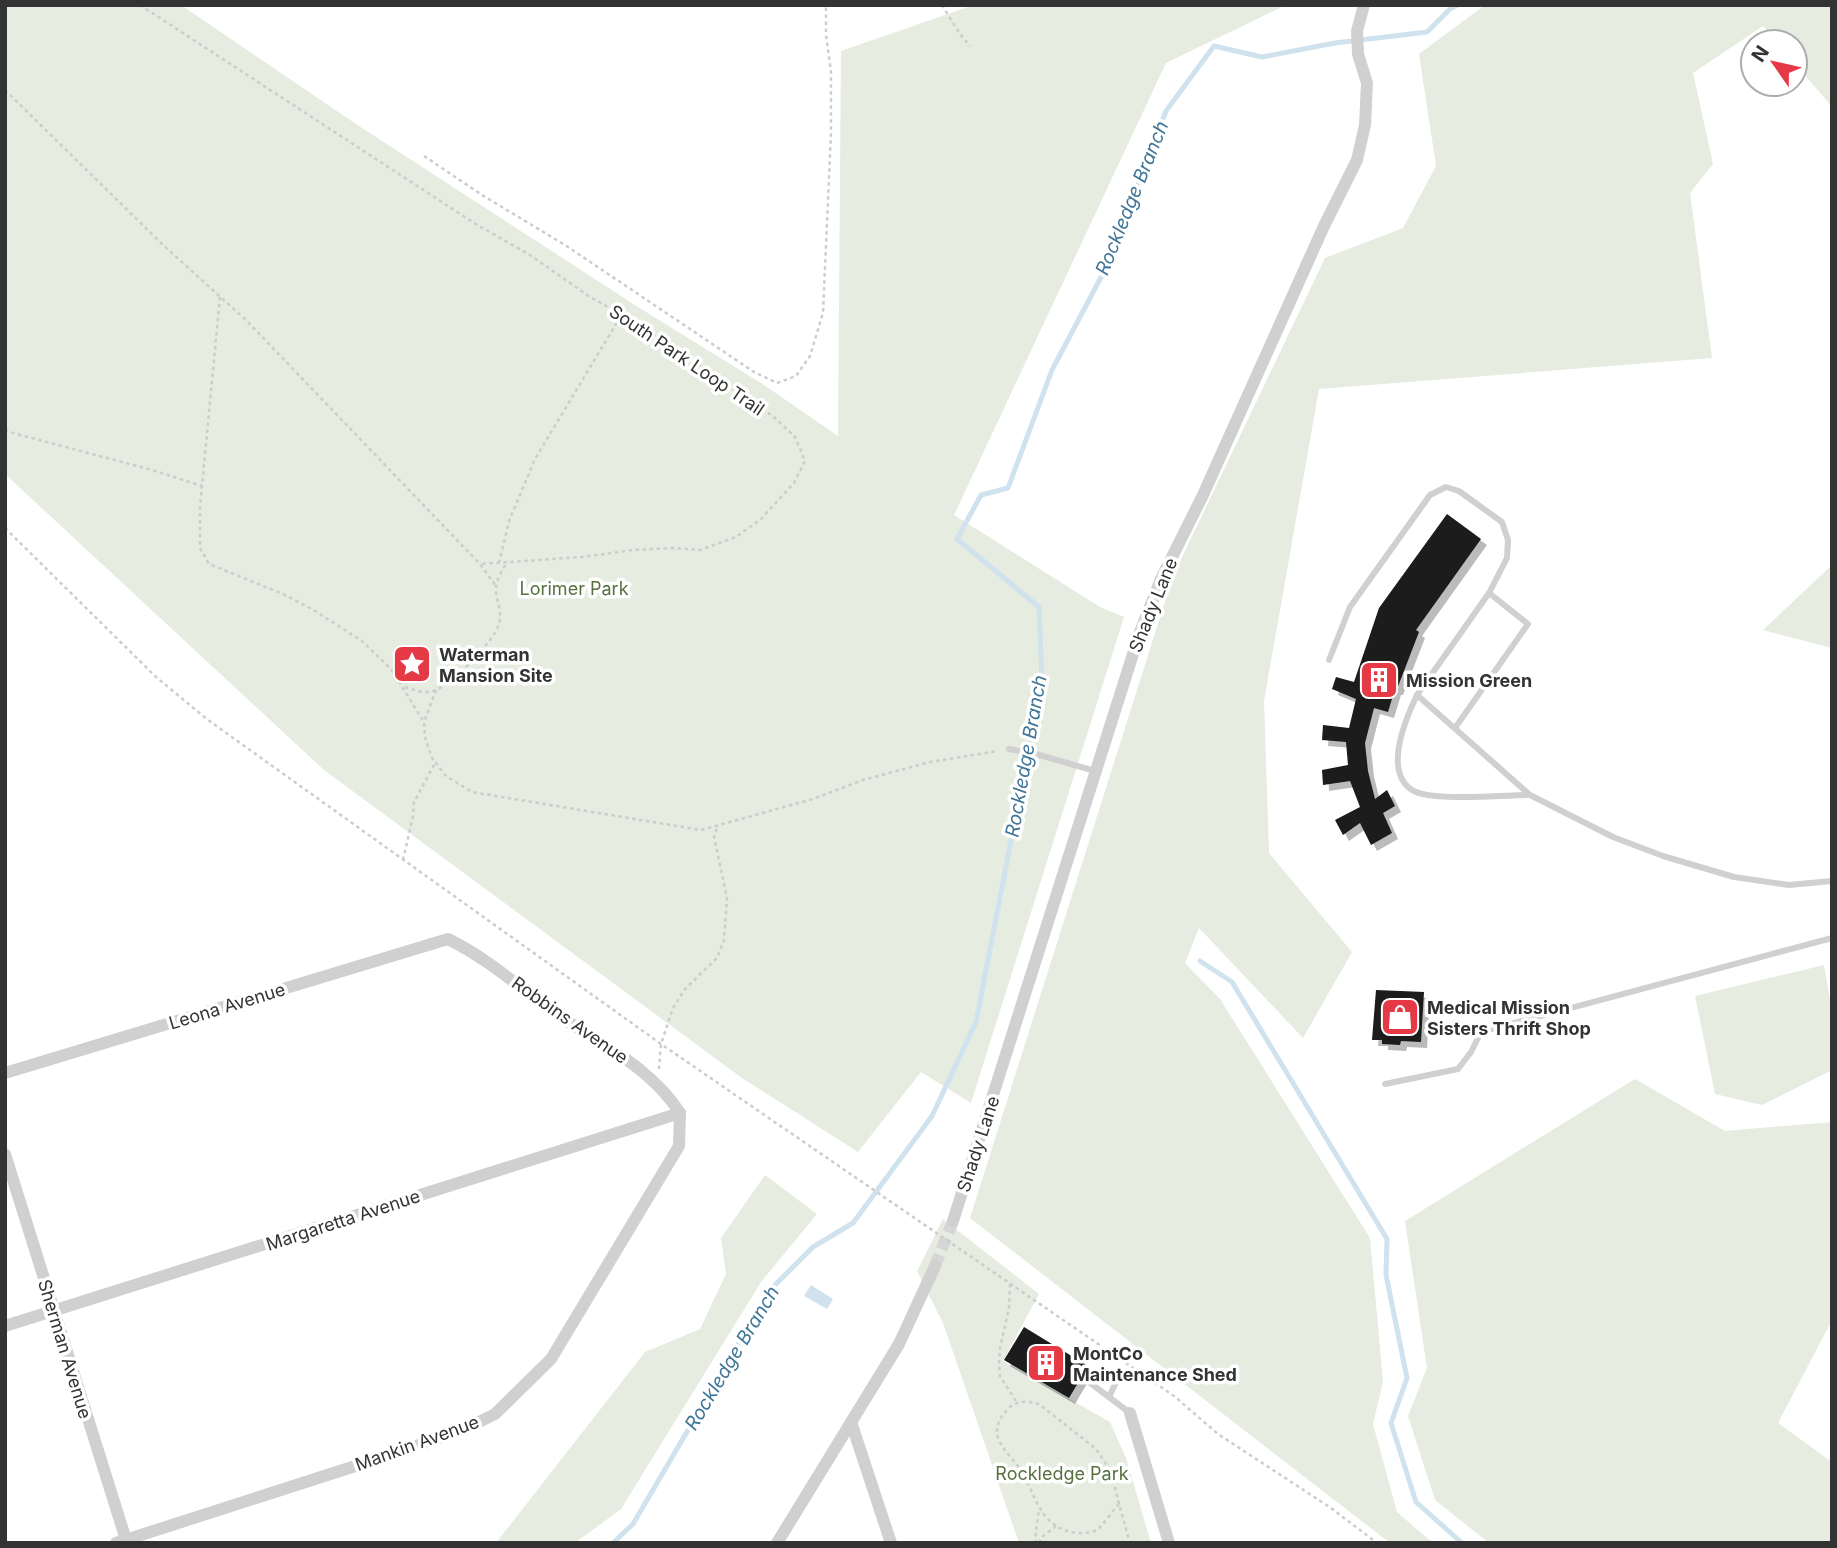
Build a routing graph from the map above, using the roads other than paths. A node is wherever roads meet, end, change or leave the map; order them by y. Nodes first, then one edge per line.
1 (1364, 5) edge
2 (1489, 593) junction
3 (1329, 660) dead end
4 (1417, 695) junction
5 (1455, 728) junction
6 (1009, 749) road end
7 (1097, 772) junction
8 (1531, 794) junction
9 (1832, 881) edge
10 (448, 939) joint
11 (1832, 939) edge
12 (5, 1073) edge
13 (1385, 1084) dead end
14 (680, 1113) junction
15 (5, 1154) edge
16 (954, 1221) tunnel mouth
17 (935, 1266) tunnel mouth
18 (53, 1312) junction
19 (5, 1326) edge
20 (1118, 1378) dead end
21 (1089, 1382) dead end
22 (1109, 1397) junction
23 (1130, 1413) joint
24 (851, 1422) junction
25 (123, 1542) edge
26 (777, 1543) edge
27 (891, 1543) edge
28 (1169, 1543) edge

1 - 7 street, Shady Lane
2 - 3 lane
2 - 4 lane
2 - 5 lane
4 - 5 lane
4 - 8 lane
5 - 8 lane
6 - 7 lane
7 - 16 street, Shady Lane
8 - 9 lane
10 - 12 street, Leona Avenue
10 - 14 street, Robbins Avenue
11 - 13 lane
14 - 18 street, Margaretta Avenue
14 - 25 street, Mankin Avenue
15 - 18 street, Sherman Avenue
17 - 24 street
18 - 19 street, Margaretta Avenue
18 - 25 street, Sherman Avenue
20 - 22 lane
21 - 22 lane
22 - 23 lane
23 - 28 street
24 - 26 street
24 - 27 street

